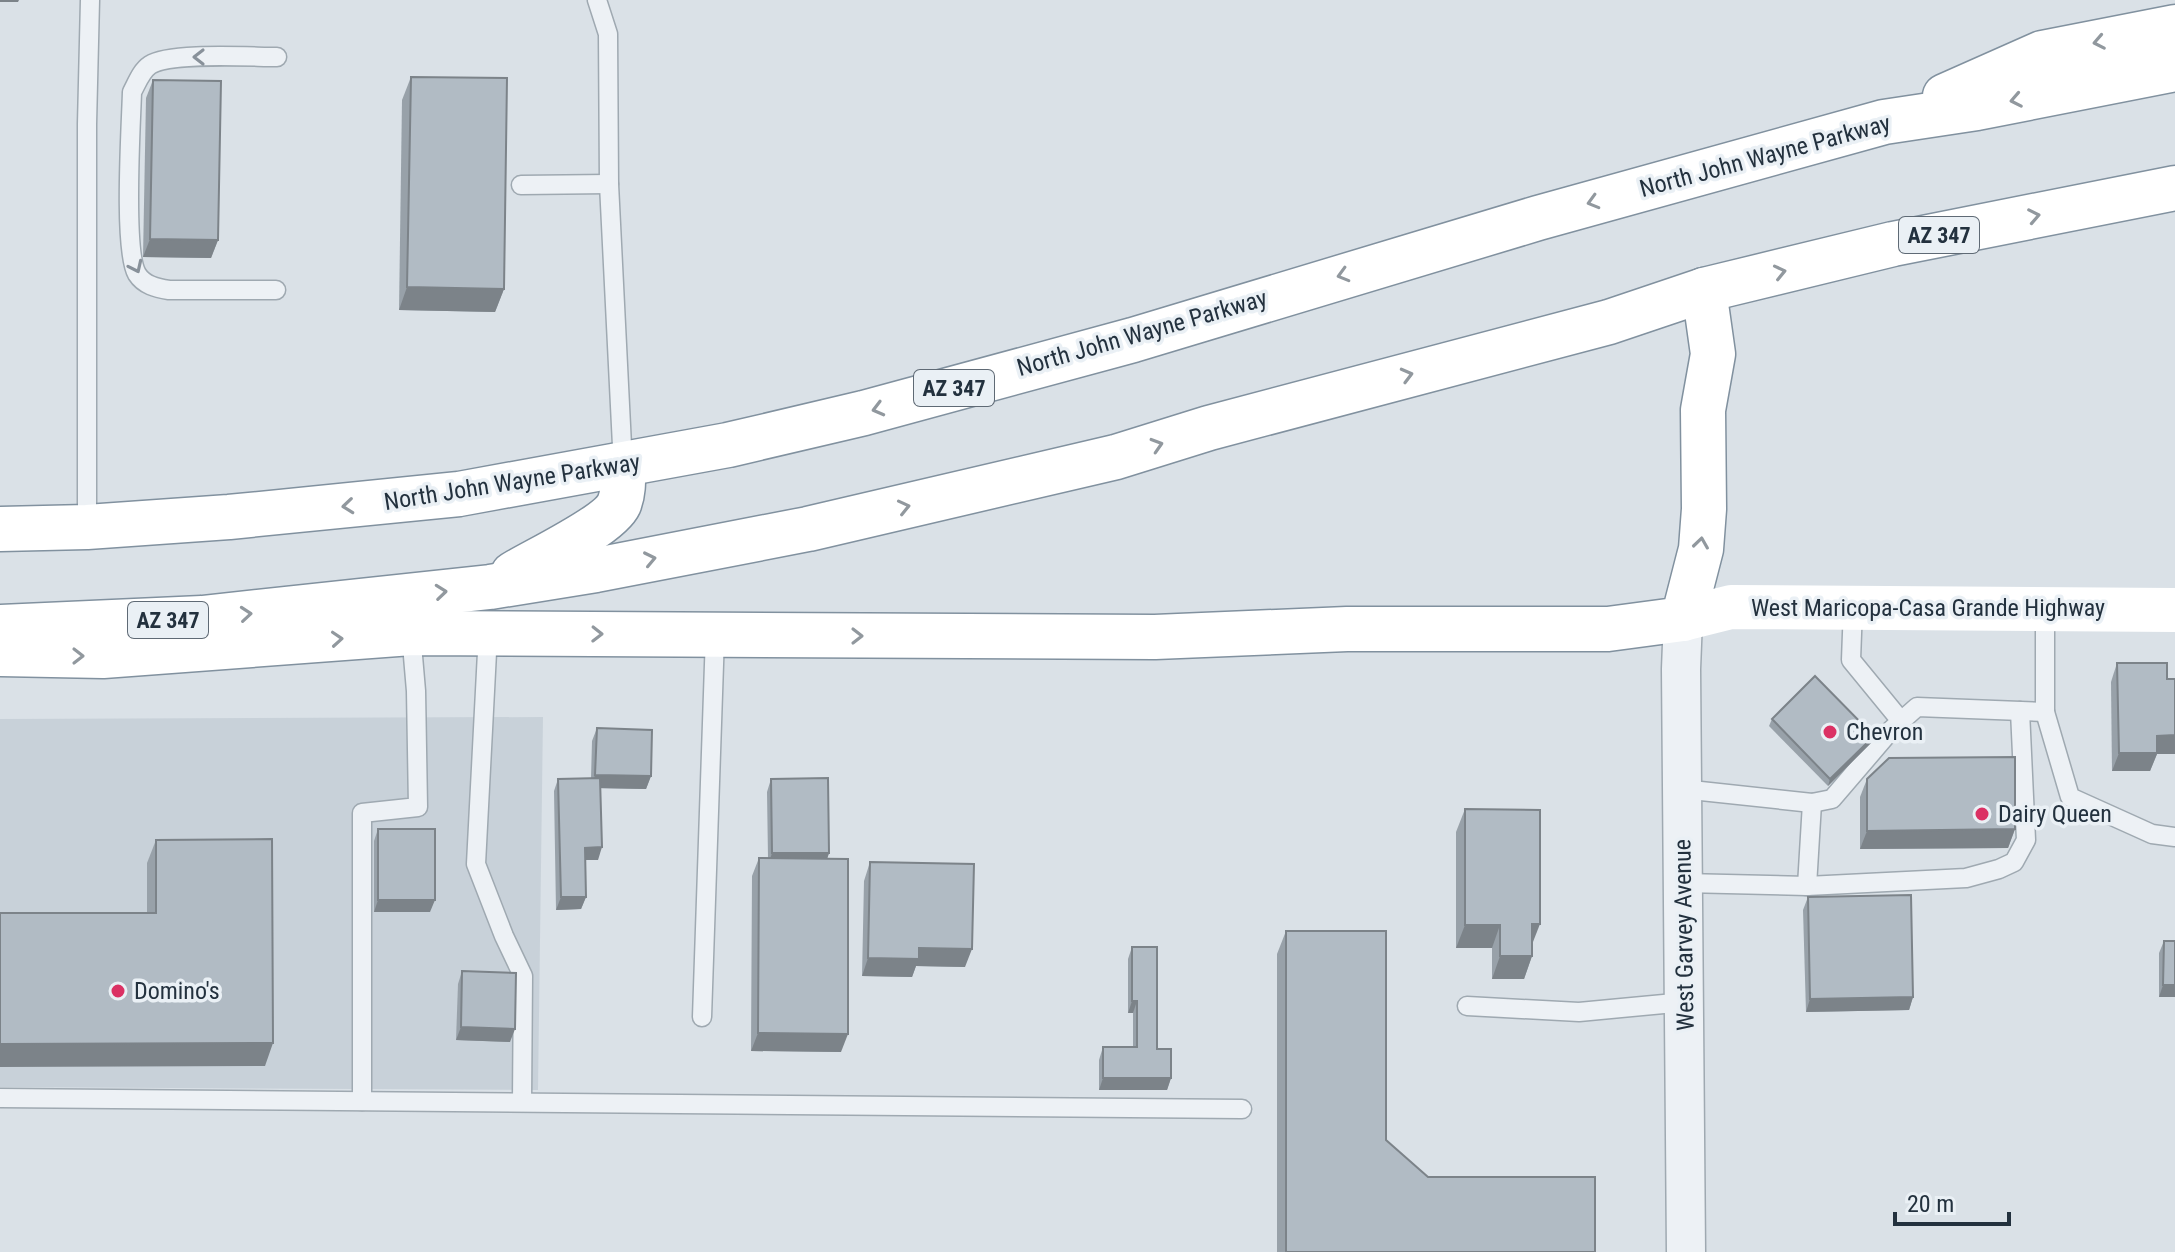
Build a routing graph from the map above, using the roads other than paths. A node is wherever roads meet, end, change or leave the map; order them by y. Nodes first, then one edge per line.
1 (90, 0) edge
2 (597, 0) edge
3 (2175, 27) edge
4 (277, 57) dead end
5 (2175, 69) edge
6 (1884, 122) junction
7 (609, 184) junction
8 (521, 185) dead end
9 (2175, 188) edge
10 (276, 290) dead end
11 (1704, 290) junction
12 (623, 466) junction
13 (87, 527) junction
14 (0, 529) edge
15 (490, 587) junction
16 (1853, 607) junction
17 (2045, 609) junction
18 (2175, 610) edge
19 (1683, 619) junction
20 (0, 627) edge
21 (411, 633) junction
22 (488, 633) junction
23 (715, 635) junction
24 (0, 654) edge
25 (2020, 711) junction
26 (2045, 712) junction
27 (1901, 721) junction
28 (1682, 789) junction
29 (1812, 803) junction
30 (2175, 837) edge
31 (1684, 883) junction
32 (1807, 886) junction
33 (1685, 1002) junction
34 (1467, 1006) dead end
35 (702, 1017) dead end
36 (0, 1098) edge
37 (362, 1101) junction
38 (522, 1102) junction
39 (1242, 1109) dead end
40 (1686, 1252) edge

1 - 13 lane
2 - 7 lane
3 -> 6 main road
4 -> 10 lane
5 -> 6 main road, North John Wayne Parkway / AZ 347
6 -> 12 main road, North John Wayne Parkway / AZ 347
7 - 8 lane
7 - 12 lane
11 -> 9 main road, AZ 347
15 -> 11 main road, AZ 347
19 -> 11 main road
12 -> 13 main road, North John Wayne Parkway / AZ 347
12 - 15 main road
13 - 14 main road, North John Wayne Parkway / AZ 347
20 -> 15 main road, AZ 347
16 - 17 main road, West Maricopa-Casa Grande Highway
16 - 19 main road, West Maricopa-Casa Grande Highway
16 - 27 lane
17 - 18 main road, West Maricopa-Casa Grande Highway
17 - 26 lane
23 -> 19 main road, West Maricopa-Casa Grande Highway
19 - 28 street, West Garvey Avenue
21 - 22 main road, West Maricopa-Casa Grande Highway
24 -> 21 main road, West Maricopa-Casa Grande Highway
21 - 37 lane
22 -> 23 main road, West Maricopa-Casa Grande Highway
22 - 38 lane
23 - 35 lane
25 - 26 lane
25 - 27 lane
25 - 32 lane
26 - 30 lane
27 - 29 lane
28 - 29 lane
28 - 31 street, West Garvey Avenue
29 - 32 lane
31 - 32 lane
31 - 33 street, West Garvey Avenue
33 - 34 lane
33 - 40 street, West Garvey Avenue
36 - 37 lane
37 - 38 lane
38 - 39 lane

